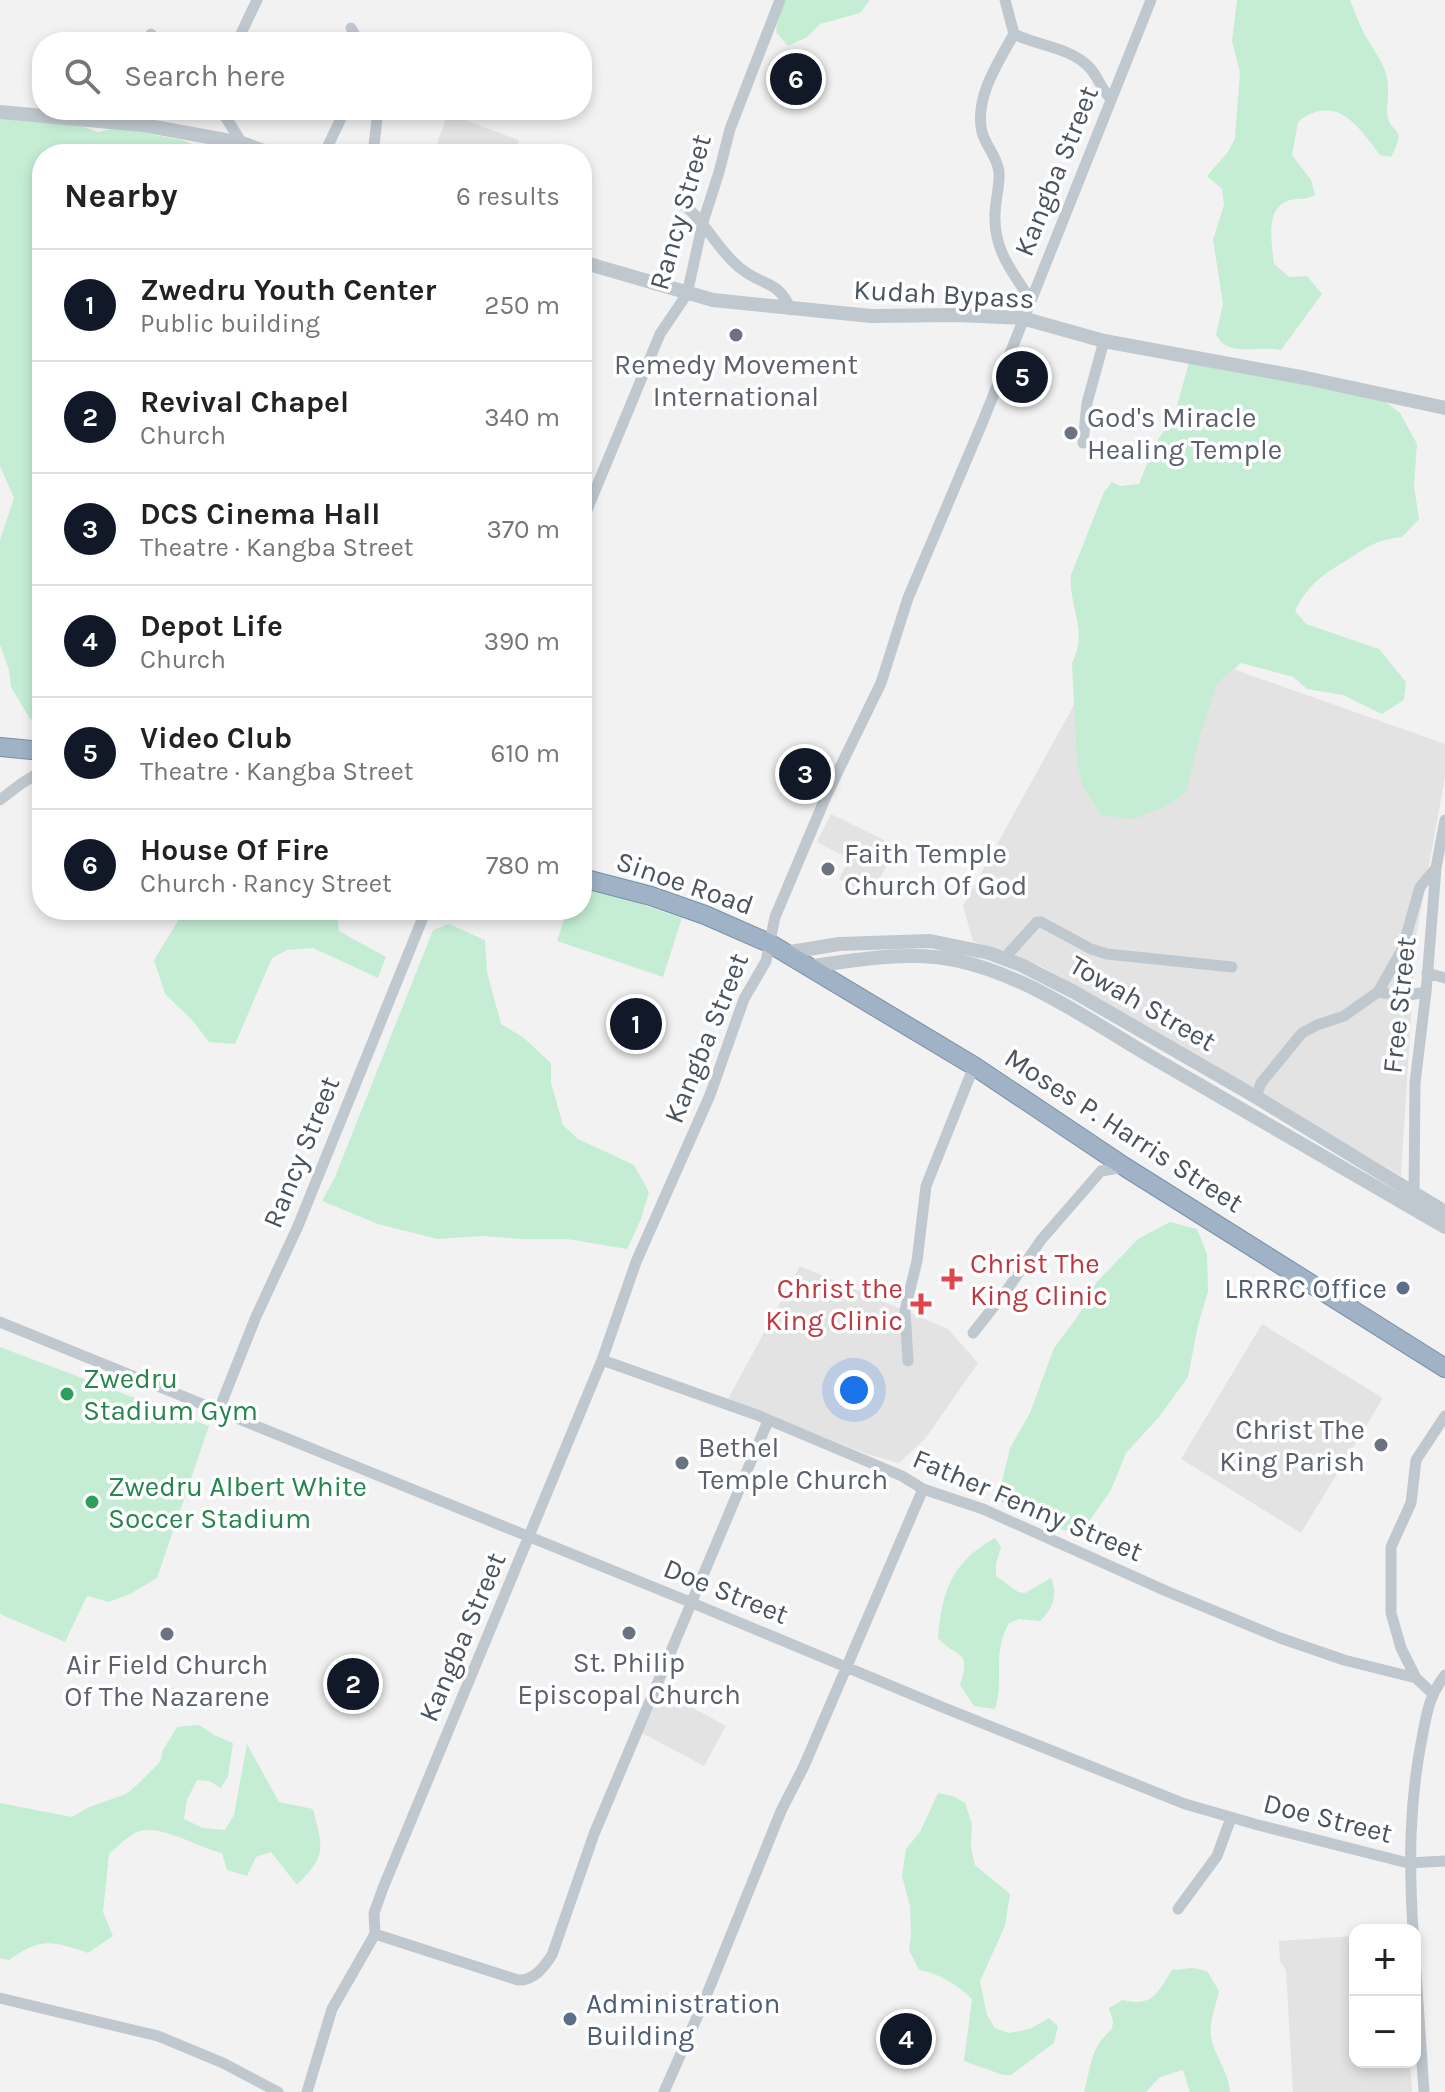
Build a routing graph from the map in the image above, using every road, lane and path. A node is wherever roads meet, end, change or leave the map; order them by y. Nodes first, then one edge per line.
1 (257, 0) edge
2 (780, 0) edge
3 (1005, 0) edge
4 (1151, 0) edge
5 (351, 28) dead end
6 (242, 32) edge
7 (353, 32) edge
8 (1014, 34) junction
9 (1111, 99) junction
10 (0, 112) edge
11 (32, 113) edge
12 (155, 120) edge
13 (227, 120) edge
14 (340, 120) edge
15 (377, 120) edge
16 (242, 143) joint
17 (329, 144) edge
18 (374, 144) edge
19 (677, 200) dead end
20 (703, 222) junction
21 (592, 265) edge
22 (687, 294) junction
23 (1030, 299) junction
24 (791, 310) junction
25 (1022, 318) junction
26 (1104, 341) junction
27 (1445, 408) edge
28 (1083, 443) dead end
29 (592, 498) edge
30 (0, 747) edge
31 (32, 750) edge
32 (32, 777) edge
33 (0, 800) edge
34 (1445, 820) edge
35 (1436, 868) junction
36 (592, 881) edge
37 (422, 920) edge
38 (776, 948) junction
39 (1009, 953) dead end
40 (808, 967) junction
41 (1232, 967) dead end
42 (1427, 973) junction
43 (1445, 978) edge
44 (1378, 992) junction
45 (1426, 992) junction
46 (974, 1066) junction
47 (1256, 1097) junction
48 (1125, 1167) junction
49 (1414, 1195) junction
50 (1445, 1212) edge
51 (1445, 1227) edge
52 (0, 1322) edge
53 (973, 1333) dead end
54 (602, 1360) junction
55 (908, 1361) dead end
56 (1445, 1368) edge
57 (218, 1412) junction
58 (1445, 1416) edge
59 (768, 1421) junction
60 (923, 1489) junction
61 (529, 1537) junction
62 (690, 1602) junction
63 (846, 1666) junction
64 (1445, 1675) edge
65 (1416, 1678) junction
66 (1432, 1693) junction
67 (1231, 1818) junction
68 (1445, 1861) edge
69 (1408, 1863) junction
70 (1178, 1909) dead end
71 (1413, 1924) edge
72 (375, 1934) junction
73 (1418, 1996) edge
74 (0, 1998) edge
75 (278, 2092) edge
76 (307, 2092) edge
77 (664, 2092) edge
78 (1424, 2092) edge

1 - 6 street
2 - 20 street, Rancy Street
3 - 8 street
4 - 9 street, Kangba Street
5 - 7 street
8 - 9 street
8 - 23 street
9 - 23 street, Kangba Street
10 - 11 street
12 - 16 street
13 - 16 street
14 - 17 street
15 - 18 street
19 - 20 street
20 - 22 street, Rancy Street
20 - 24 street
21 - 22 street, Kudah Bypass
22 - 24 street, Kudah Bypass
22 - 29 street, Rancy Street
23 - 25 street, Kangba Street
24 - 25 street, Kudah Bypass
25 - 26 street, Kudah Bypass
25 - 38 street, Kangba Street
26 - 27 street, Kudah Bypass
26 - 28 street
30 - 31 highway
32 - 33 street
34 - 35 street, Free Street
35 - 42 street, Free Street
35 - 44 street
36 - 38 highway, Sinoe Road
37 - 57 street, Rancy Street
38 - 40 highway, Moses P. Harris Street
38 - 47 street, Towah Street
38 - 54 street, Kangba Street
39 - 41 street
40 - 46 highway, Moses P. Harris Street
40 - 51 street, Towah Street
42 - 43 street
42 - 45 street, Free Street
44 - 45 street
44 - 47 street
45 - 49 street, Free Street
46 - 48 highway, Moses P. Harris Street
46 - 55 street
47 - 49 street, Towah Street
48 - 53 street
48 - 56 highway, Moses P. Harris Street
49 - 50 street, Towah Street
52 - 57 street, Doe Street
54 - 59 street, Father Fenny Street
54 - 61 street, Kangba Street
57 - 61 street, Doe Street
58 - 65 street
59 - 60 street, Father Fenny Street
59 - 62 street
60 - 63 street
60 - 65 street, Father Fenny Street
61 - 62 street, Doe Street
61 - 72 street, Kangba Street
62 - 63 street, Doe Street
62 - 72 street
63 - 67 street, Doe Street
63 - 77 street
64 - 66 street
65 - 66 street, Father Fenny Street
66 - 69 street
67 - 69 street, Doe Street
67 - 70 street
68 - 69 street, Doe Street
69 - 71 street
72 - 76 street, Kangba Street
73 - 78 street
74 - 75 street

